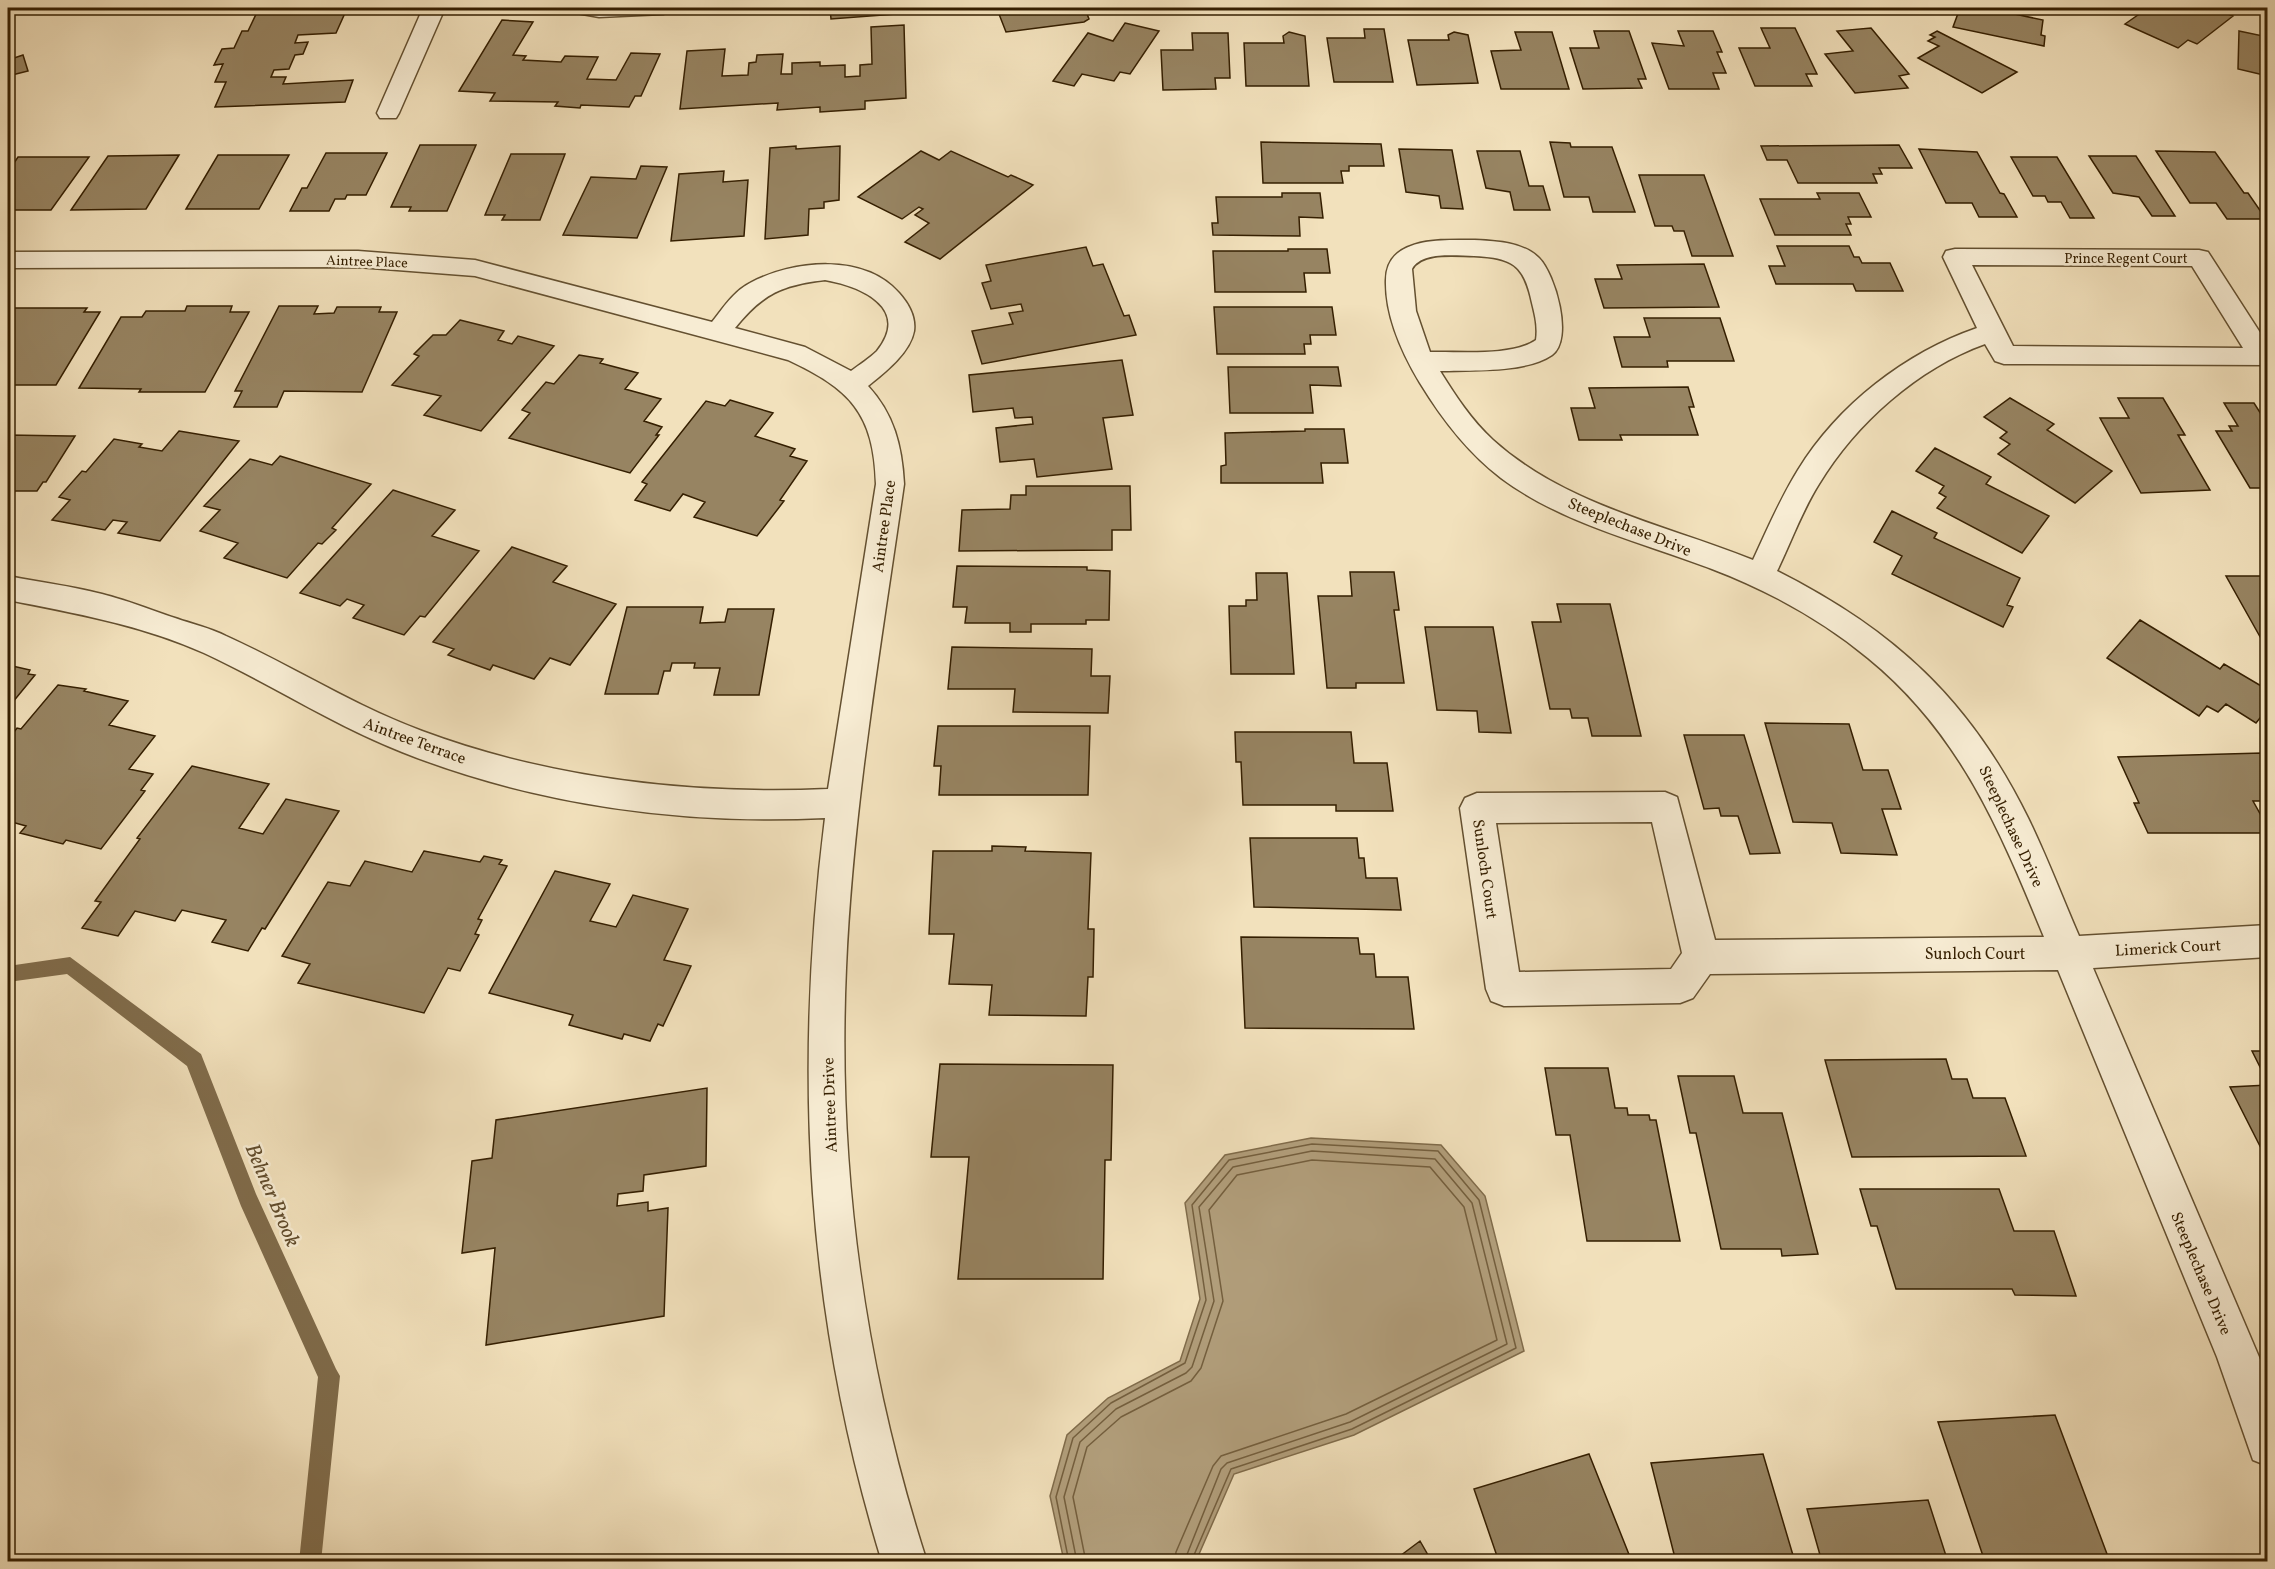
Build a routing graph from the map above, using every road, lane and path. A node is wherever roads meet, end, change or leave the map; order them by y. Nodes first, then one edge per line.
1 (434, 8) edge
2 (578, 8) edge
3 (663, 8) edge
4 (388, 113) dead end
5 (8, 260) edge
6 (718, 332) junction
7 (1993, 332) junction
8 (1420, 362) junction
9 (851, 385) junction
10 (1760, 576) junction
11 (8, 588) edge
12 (867, 643) joint
13 (844, 802) junction
14 (2268, 941) edge
15 (2068, 952) junction
16 (1701, 957) junction
17 (2268, 1445) edge
18 (905, 1562) edge

1 - 4 street
2 - 3 street
5 - 6 street, Aintree Place
6 - 9 street, Aintree Place
6 - 9 street
7 - 7 street, Prince Regent Court
7 - 10 street
8 - 8 street, Steeplechase Drive
8 - 10 street, Steeplechase Drive
9 - 12 street, Aintree Place
10 - 15 street, Steeplechase Drive
11 - 13 street, Aintree Terrace
12 - 13 street, Aintree Drive
13 - 18 street, Aintree Drive
14 - 15 street, Limerick Court
15 - 16 street, Sunloch Court
15 - 17 street, Steeplechase Drive
16 - 16 street, Sunloch Court

